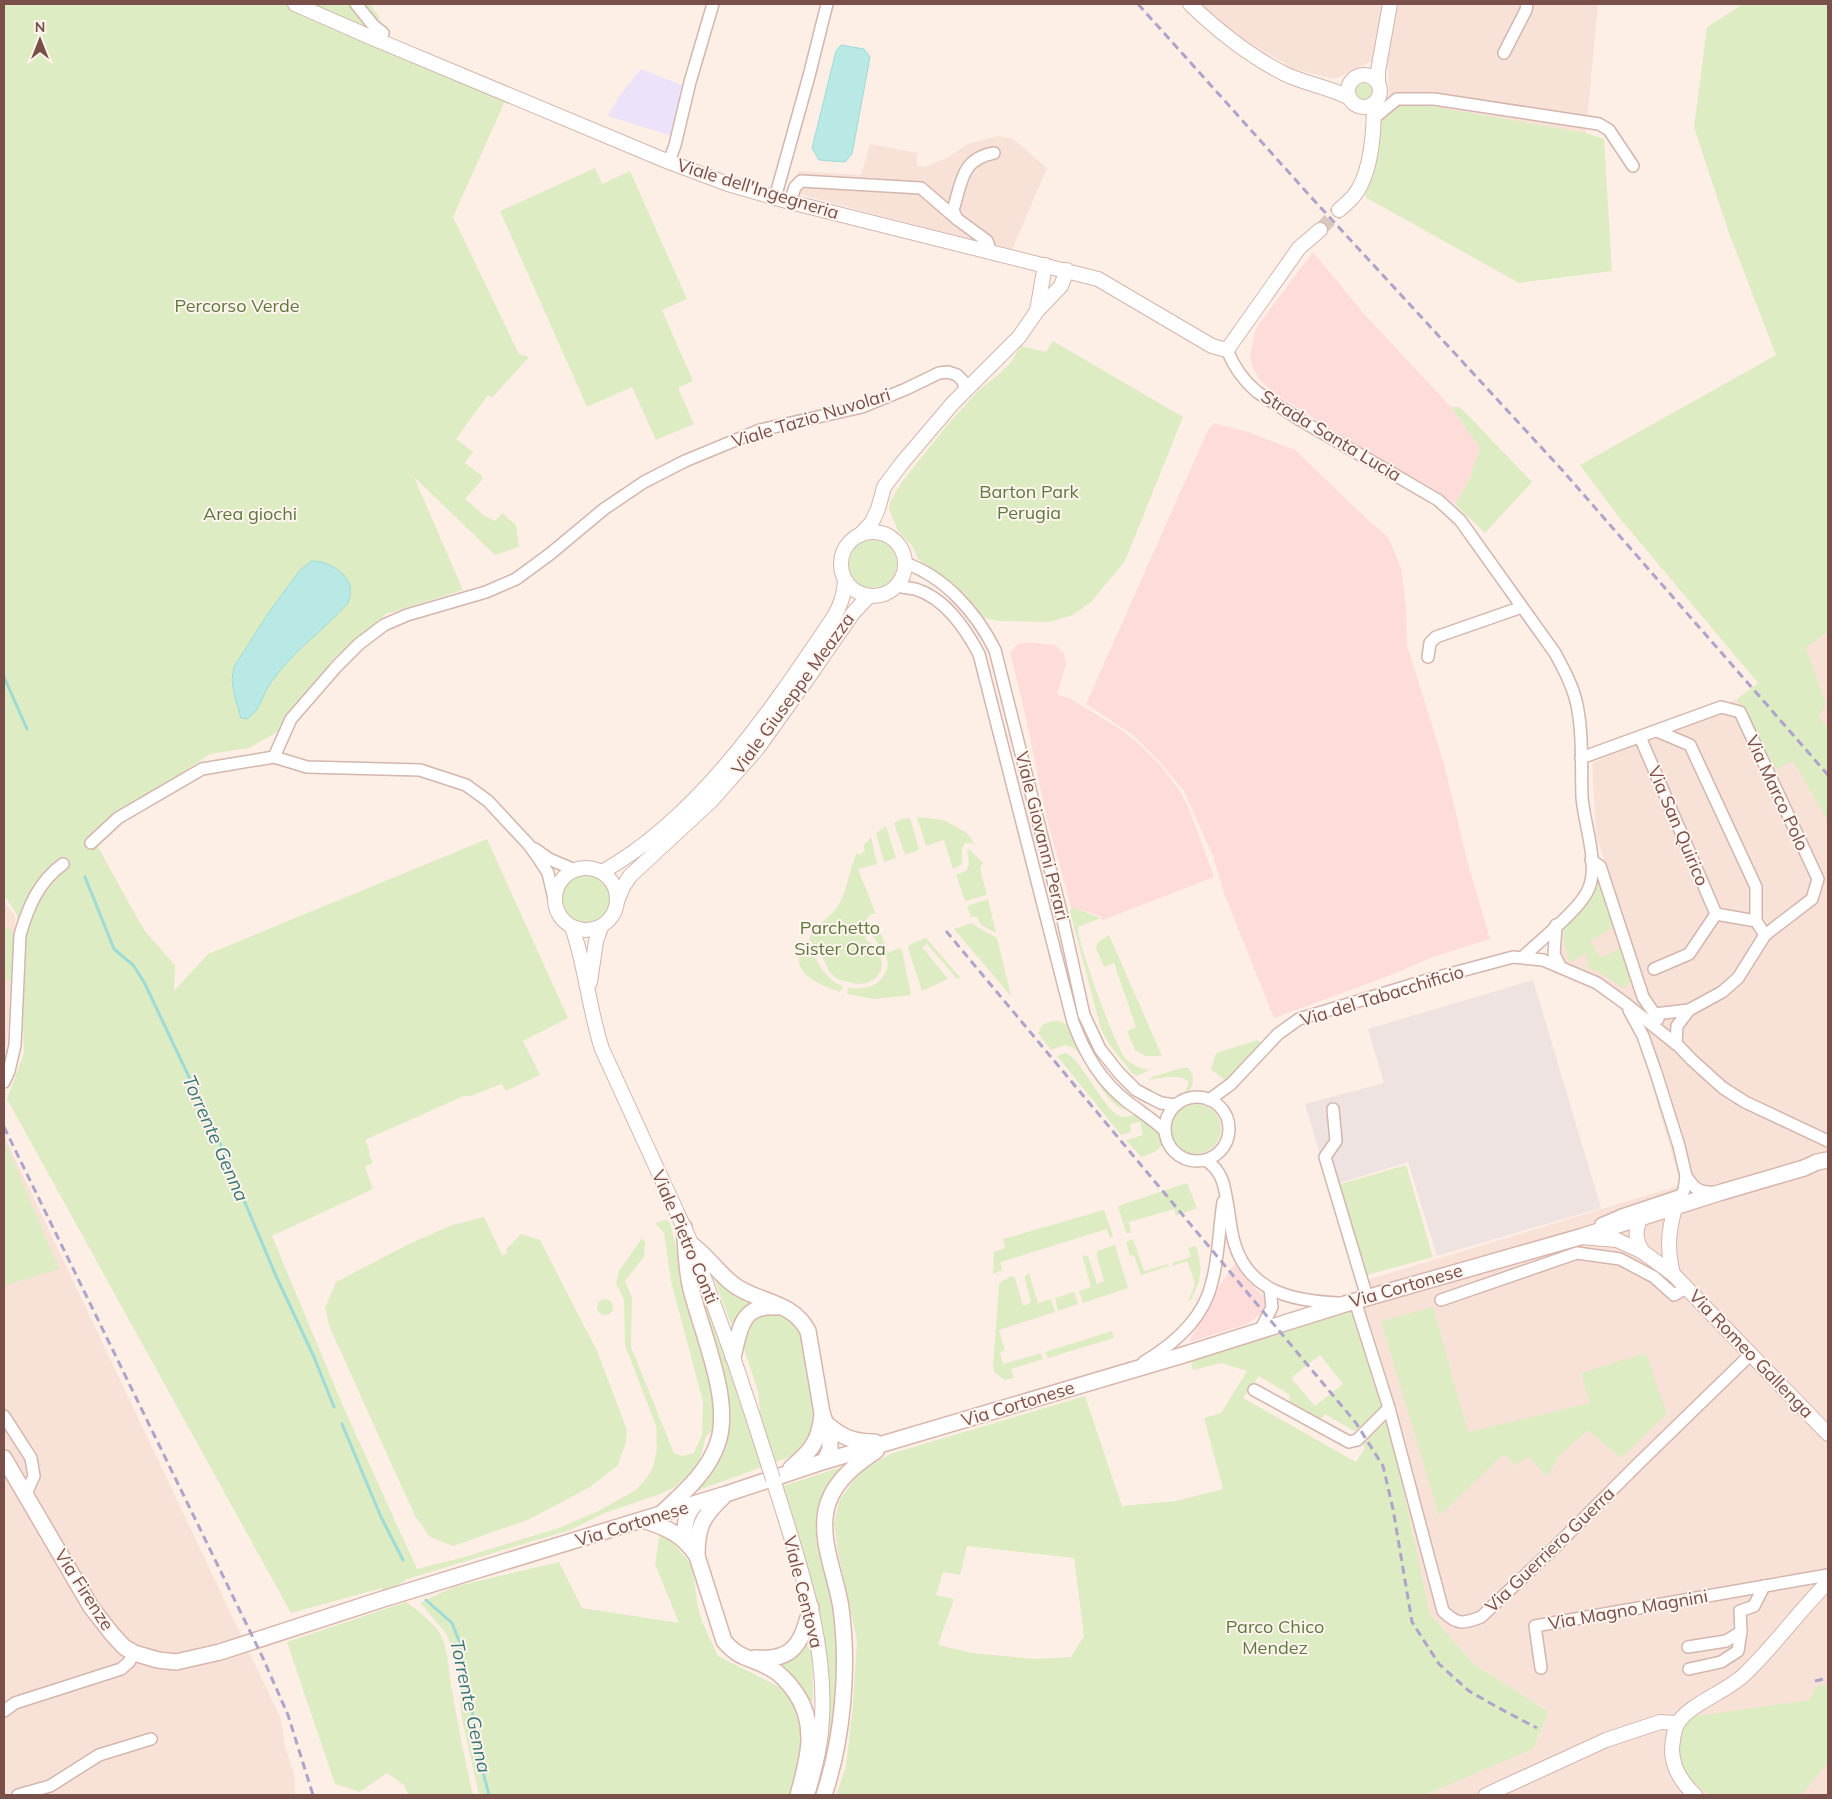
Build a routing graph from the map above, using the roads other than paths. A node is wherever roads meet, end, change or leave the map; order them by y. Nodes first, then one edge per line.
1 (295, 4) edge
2 (356, 4) edge
3 (713, 4) edge
4 (827, 4) edge
5 (1190, 4) edge
6 (1390, 4) edge
7 (1527, 4) edge
8 (379, 41) junction
9 (1383, 51) junction
10 (1504, 53) dead end
11 (1363, 75) junction
12 (1378, 83) junction
13 (1349, 84) junction
14 (1326, 88) junction
15 (1350, 98) junction
16 (1374, 103) junction
17 (1374, 118) junction
18 (994, 153) dead end
19 (669, 162) junction
20 (1633, 166) dead end
21 (776, 198) junction
22 (790, 202) junction
23 (1339, 210) tunnel mouth
24 (957, 219) junction
25 (1320, 230) tunnel mouth
26 (991, 252) junction
27 (1045, 265) junction
28 (1067, 270) junction
29 (1037, 311) junction
30 (1227, 350) junction
31 (965, 391) junction
32 (878, 510) junction
33 (860, 535) junction
34 (888, 536) junction
35 (905, 563) junction
36 (845, 580) junction
37 (896, 586) junction
38 (869, 596) junction
39 (1522, 607) junction
40 (1428, 657) dead end
41 (1658, 730) junction
42 (1640, 737) junction
43 (274, 757) junction
44 (1581, 758) junction
45 (91, 843) dead end
46 (529, 845) junction
47 (1592, 860) junction
48 (63, 864) dead end
49 (575, 870) junction
50 (602, 872) junction
51 (554, 898) junction
52 (617, 901) junction
53 (1716, 914) junction
54 (1756, 921) junction
55 (1556, 926) junction
56 (601, 927) junction
57 (572, 928) junction
58 (1765, 935) junction
59 (1523, 957) junction
60 (1560, 966) junction
61 (1654, 969) dead end
62 (589, 998) junction
63 (1626, 1004) junction
64 (1689, 1010) junction
65 (1655, 1014) junction
66 (1676, 1044) junction
67 (4, 1082) edge
68 (1209, 1100) junction
69 (1176, 1105) junction
70 (1332, 1109) dead end
71 (1165, 1131) junction
72 (1828, 1141) edge
73 (1206, 1160) junction
74 (1828, 1160) edge
75 (1804, 1168) junction
76 (1828, 1168) edge
77 (1686, 1176) junction
78 (1224, 1188) junction
79 (1722, 1192) junction
80 (1682, 1202) junction
81 (1640, 1219) junction
82 (684, 1227) junction
83 (1580, 1237) junction
84 (692, 1245) junction
85 (1642, 1252) junction
86 (1673, 1274) junction
87 (1686, 1288) junction
88 (1270, 1289) junction
89 (1356, 1300) junction
90 (1441, 1300) dead end
91 (786, 1308) junction
92 (1260, 1331) junction
93 (1751, 1354) junction
94 (734, 1357) junction
95 (1128, 1372) junction
96 (1254, 1390) dead end
97 (1389, 1408) junction
98 (4, 1416) edge
99 (825, 1419) junction
100 (1828, 1434) edge
101 (889, 1442) junction
102 (4, 1458) edge
103 (825, 1461) junction
104 (779, 1476) junction
105 (726, 1494) junction
106 (25, 1496) junction
107 (695, 1504) junction
108 (661, 1514) junction
109 (643, 1520) junction
110 (687, 1542) junction
111 (697, 1556) junction
112 (1828, 1575) edge
113 (1828, 1582) edge
114 (1764, 1586) junction
115 (811, 1607) junction
116 (1741, 1632) junction
117 (235, 1647) joint
118 (1688, 1647) dead end
119 (134, 1653) junction
120 (741, 1656) junction
121 (1541, 1668) dead end
122 (1689, 1669) dead end
123 (4, 1711) edge
124 (1677, 1723) junction
125 (151, 1739) dead end
126 (18, 1795) edge
127 (798, 1795) edge
128 (808, 1795) edge
129 (824, 1795) edge
130 (1486, 1795) edge
131 (1695, 1795) edge

1 - 8 street, Viale dell'Ingegneria
2 - 8 street
3 - 19 street
4 - 21 street
5 - 14 street
6 - 9 street
7 - 10 street
8 - 19 street, Viale dell'Ingegneria
9 - 11 street
9 - 12 street
11 - 12 street
11 - 13 street
12 - 16 street
13 - 14 street
13 - 15 street
14 - 15 street
15 - 16 street
16 - 17 street
17 - 20 street
17 - 23 street
18 - 24 street
19 - 21 street, Viale dell'Ingegneria
21 - 22 street, Viale dell'Ingegneria
22 - 24 street
22 - 26 street, Viale dell'Ingegneria
24 - 26 street
25 - 30 street
26 - 27 street, Viale dell'Ingegneria
27 - 28 street, Viale dell'Ingegneria
27 - 29 street
28 - 29 street
28 - 30 street, Viale dell'Ingegneria
29 - 31 street
30 - 39 street, Strada Santa Lucia
31 - 32 street
31 - 43 street, Viale Tazio Nuvolari
32 - 33 street
32 - 34 street
33 - 34 street
33 - 36 street
34 - 35 street
35 - 37 street
35 - 69 street, Viale Giovanni Perari
36 - 38 street
36 - 50 street, Viale Giuseppe Meazza
37 - 38 street
37 - 71 street, Viale Giovanni Perari
38 - 52 street, Viale Giuseppe Meazza
39 - 40 street
39 - 44 street, Strada Santa Lucia
41 - 42 street
41 - 54 street
41 - 58 street, Via Marco Polo
42 - 44 street
42 - 53 street, Via San Quirico
43 - 45 street, Viale Pietro Conti
43 - 46 street, Viale Pietro Conti
44 - 47 street, Strada Santa Lucia
46 - 49 street, Viale Pietro Conti
46 - 51 street, Viale Pietro Conti
47 - 55 street
47 - 65 street
48 - 67 street
49 - 50 street, Viale Pietro Conti
49 - 51 street
50 - 52 street
51 - 57 street, Viale Pietro Conti
52 - 56 street, Viale Pietro Conti
53 - 54 street
53 - 61 street
54 - 58 street
55 - 59 street
55 - 60 street
56 - 57 street
56 - 62 street, Viale Pietro Conti
57 - 62 street, Viale Pietro Conti
58 - 64 street
59 - 60 street, Via del Tabacchificio
59 - 68 street, Via del Tabacchificio
60 - 63 street, Via del Tabacchificio
62 - 82 street, Viale Pietro Conti
63 - 66 street
63 - 77 street, Via del Tabacchificio
64 - 65 street
64 - 66 street
65 - 66 street
66 - 72 street
68 - 69 street
68 - 73 street
69 - 71 street
70 - 89 street, Via Guerriero Guerra
71 - 73 street
73 - 78 street
74 - 75 main road, Via Cortonese
75 - 76 main road, Via Cortonese
75 - 79 main road, Via Cortonese
77 - 79 street
77 - 80 street
78 - 88 street
78 - 95 street
79 - 80 main road, Via Cortonese
80 - 81 main road, Via Cortonese
80 - 83 street
80 - 86 street
81 - 83 main road, Via Cortonese
81 - 85 street
82 - 84 street, Viale Pietro Conti
82 - 108 main road
83 - 85 street, Via Romeo Gallenga
83 - 89 main road, Via Cortonese
84 - 91 main road
84 - 94 street, Viale Pietro Conti
85 - 86 street, Via Romeo Gallenga
86 - 87 street, Via Romeo Gallenga
87 - 90 street
87 - 93 street, Via Romeo Gallenga
88 - 89 street
88 - 92 street
89 - 92 main road, Via Cortonese
89 - 97 street, Via Guerriero Guerra
91 - 94 main road
91 - 99 main road
92 - 95 main road, Via Cortonese
93 - 97 street, Via Guerriero Guerra
93 - 100 street, Via Romeo Gallenga
94 - 104 street, Viale Pietro Conti, bridge
95 - 101 main road, Via Cortonese
96 - 97 street
98 - 106 street
99 - 101 main road
99 - 103 main road
99 - 104 main road
101 - 103 main road, Via Cortonese
101 - 129 main road
102 - 106 main road, Via Firenze
103 - 104 main road, Via Cortonese
104 - 105 main road, Via Cortonese
104 - 115 street, Viale Centova
105 - 107 main road, Via Cortonese
105 - 111 main road
106 - 119 main road, Via Firenze
107 - 108 main road, Via Cortonese
107 - 110 main road
108 - 109 main road, Via Cortonese
109 - 110 main road
109 - 117 main road, Via Cortonese
110 - 111 main road
111 - 120 main road
112 - 114 street, Via Magno Magnini
113 - 124 street
114 - 116 street
114 - 121 street, Via Magno Magnini
115 - 120 main road
115 - 128 street, Viale Centova
116 - 118 street
116 - 122 street
117 - 119 main road, Via Firenze
119 - 123 street
120 - 127 main road
124 - 130 street
124 - 131 street
125 - 126 street

